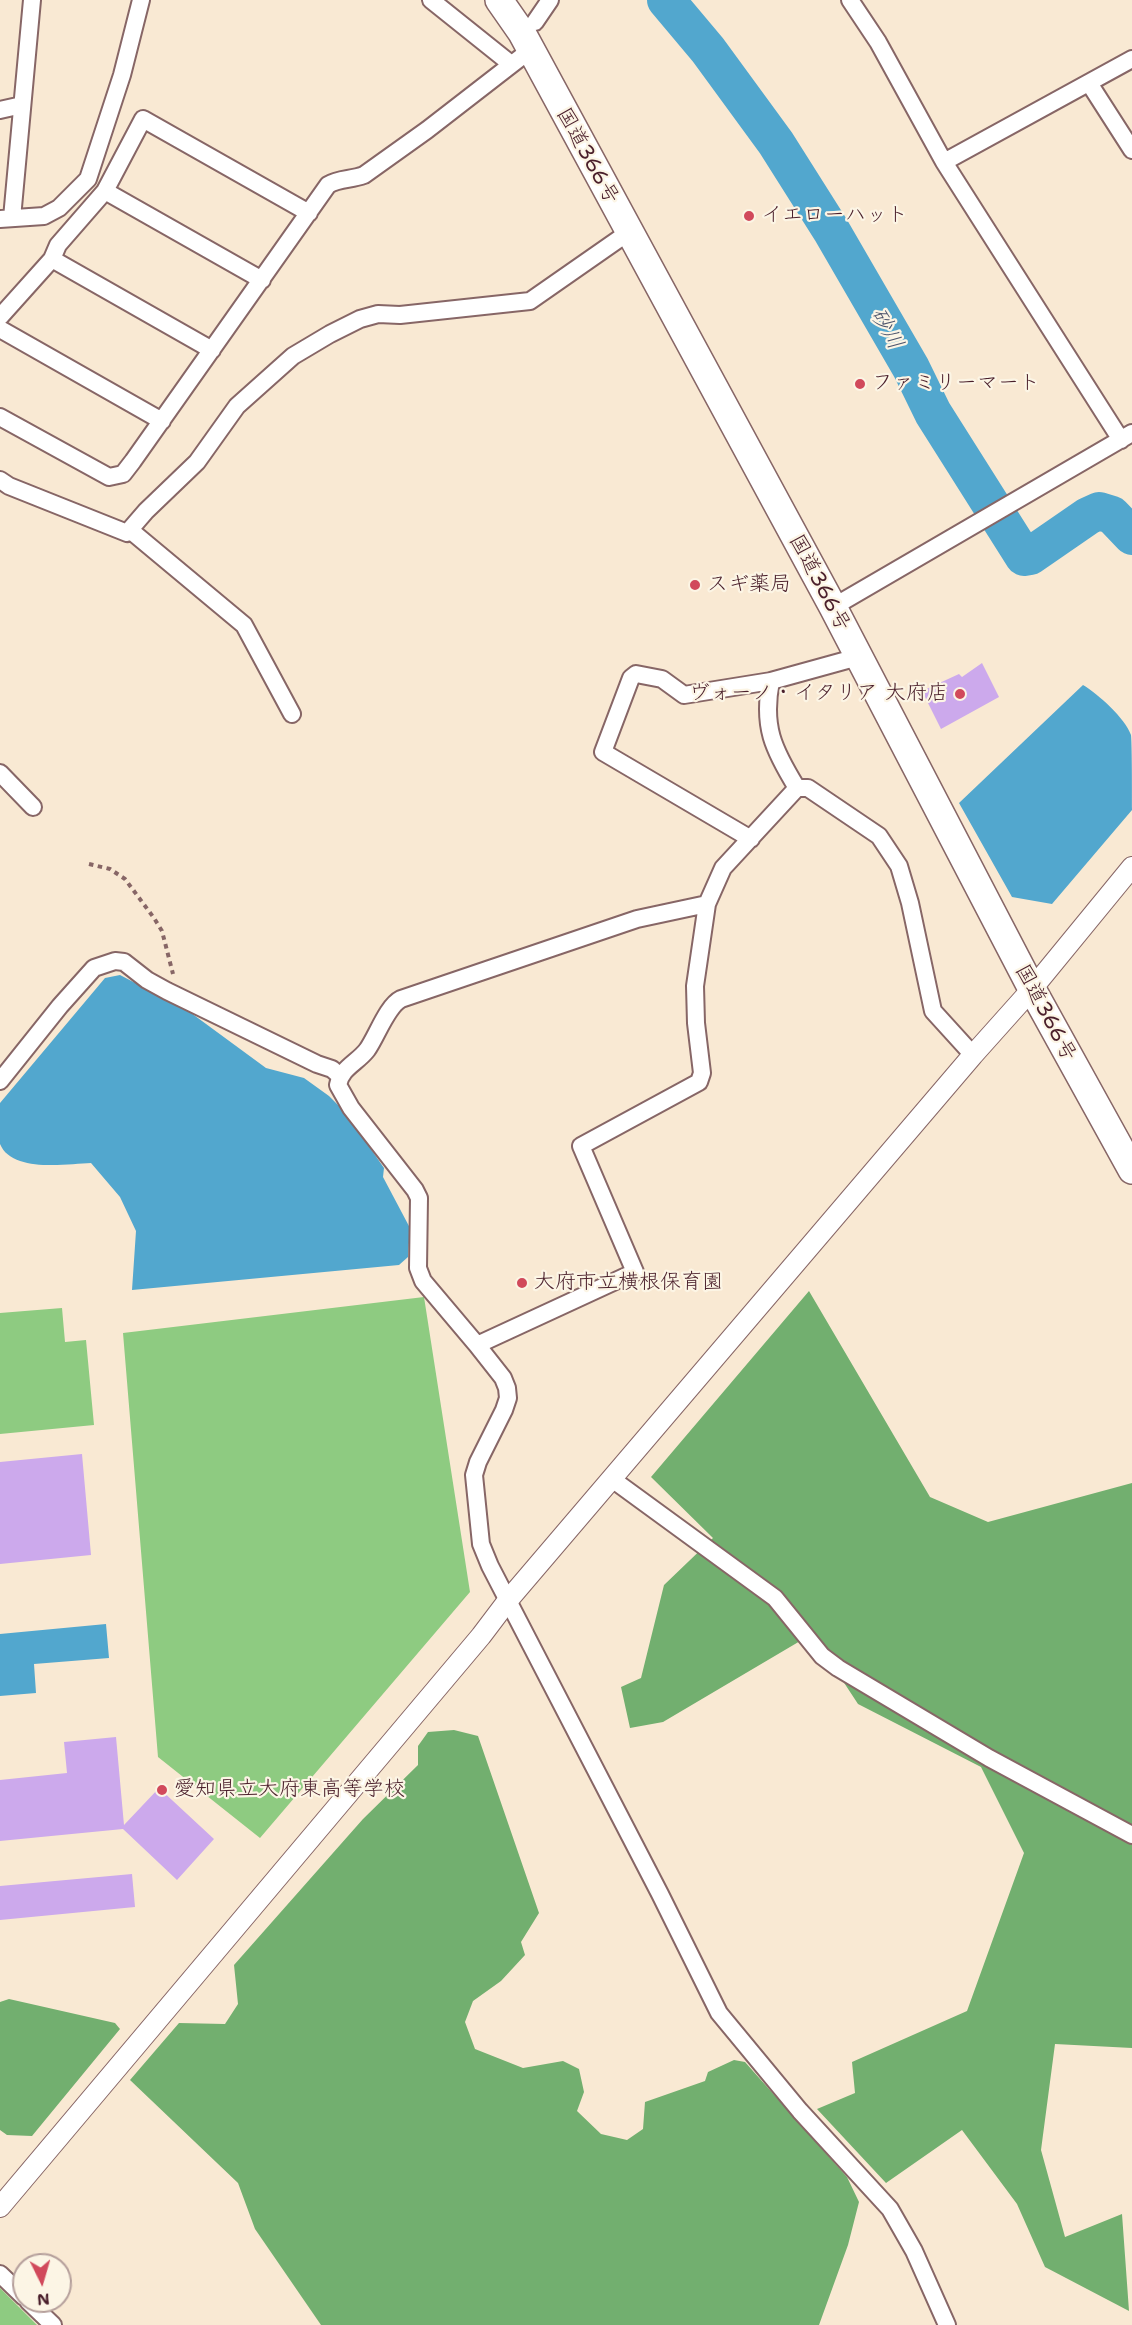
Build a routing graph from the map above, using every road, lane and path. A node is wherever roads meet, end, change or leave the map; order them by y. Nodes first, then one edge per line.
1 (32, 0) edge
2 (141, 0) edge
3 (431, 0) edge
4 (499, 0) edge
5 (550, 0) edge
6 (850, 0) edge
7 (535, 22) dead end
8 (520, 57) junction
9 (1132, 59) edge
10 (1089, 83) junction
11 (22, 105) junction
12 (0, 110) edge
13 (1132, 150) edge
14 (944, 162) junction
15 (105, 191) junction
16 (309, 213) junction
17 (6, 219) edge
18 (629, 232) junction
19 (52, 259) junction
20 (262, 280) junction
21 (0, 317) edge
22 (0, 328) edge
23 (212, 350) junction
24 (0, 417) edge
25 (162, 421) junction
26 (1126, 437) edge
27 (0, 480) edge
28 (130, 530) junction
29 (833, 607) junction
30 (858, 657) junction
31 (771, 681) junction
32 (292, 714) dead end
33 (0, 773) edge
34 (797, 788) junction
35 (33, 807) dead end
36 (751, 838) junction
37 (89, 864) dead end
38 (1132, 867) edge
39 (706, 904) junction
40 (175, 977) dead end
41 (1032, 989) junction
42 (973, 1055) junction
43 (339, 1076) junction
44 (0, 1081) edge
45 (1132, 1170) edge
46 (477, 1345) junction
47 (612, 1479) junction
48 (509, 1599) junction
49 (1132, 1835) edge
50 (0, 2207) edge
51 (0, 2274) edge
52 (12, 2286) edge
53 (40, 2313) edge
54 (53, 2325) edge
55 (947, 2325) edge

1 - 11 street
2 - 17 street
3 - 8 street
4 - 8 highway, 国道366号
5 - 7 street
6 - 14 street
8 - 16 street
8 - 18 highway, 国道366号
9 - 10 street
10 - 13 street
10 - 14 street
11 - 12 street
11 - 17 street
14 - 26 street
15 - 16 street
15 - 19 street
15 - 20 street
16 - 20 street
18 - 28 street
18 - 29 highway, 国道366号
19 - 21 street
19 - 23 street
20 - 23 street
22 - 25 street
23 - 25 street
24 - 25 street
26 - 29 street
27 - 28 street
28 - 32 street
29 - 30 highway, 国道366号
30 - 31 street
30 - 41 highway, 国道366号
31 - 34 street
31 - 36 street
33 - 35 street
34 - 36 street
34 - 42 street
36 - 39 street
37 - 40 path
38 - 41 street
39 - 43 street
39 - 46 street
41 - 42 street
41 - 45 highway, 国道366号
42 - 47 street
43 - 44 street
43 - 46 street
46 - 48 street
47 - 48 street
47 - 49 street
48 - 50 street
48 - 55 street
51 - 52 street
53 - 54 street

